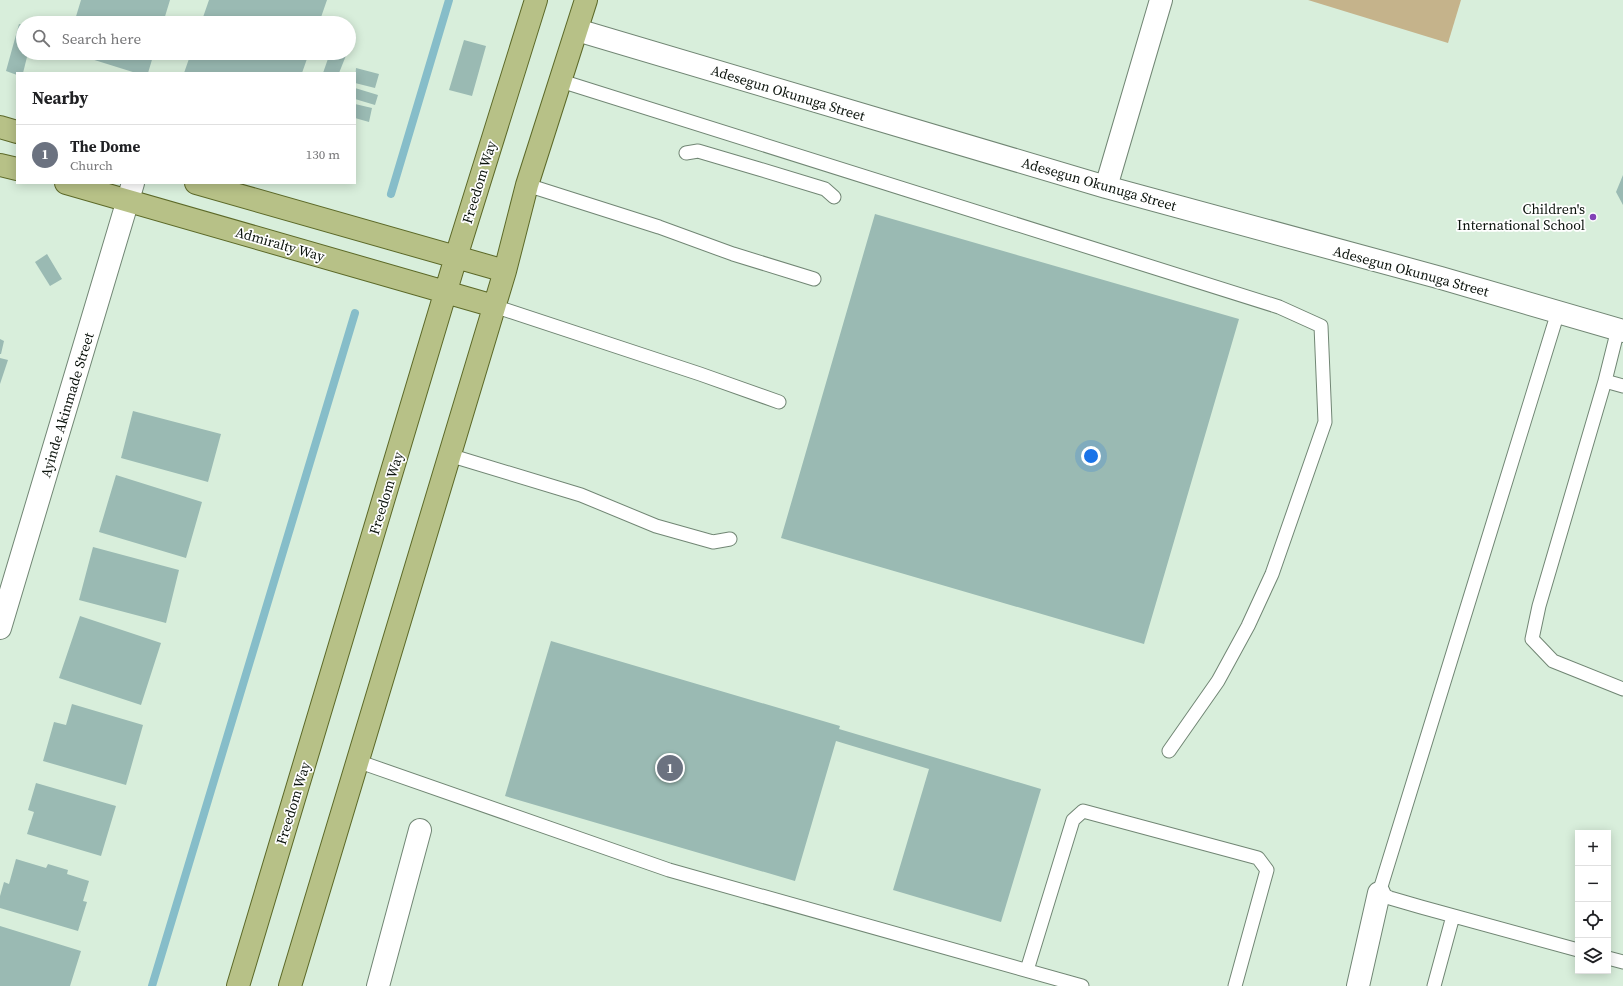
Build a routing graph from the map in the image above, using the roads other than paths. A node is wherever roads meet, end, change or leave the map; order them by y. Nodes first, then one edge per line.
1 (536, 0) edge
2 (586, 0) edge
3 (1161, 0) edge
4 (577, 30) junction
5 (561, 81) junction
6 (0, 127) edge
7 (16, 132) edge
8 (686, 153) dead end
9 (0, 164) edge
10 (16, 169) edge
11 (73, 184) edge
12 (200, 184) edge
13 (527, 185) junction
14 (1106, 187) junction
15 (131, 192) edge
16 (834, 197) dead end
17 (456, 257) junction
18 (505, 271) junction
19 (814, 279) dead end
20 (446, 292) junction
21 (494, 306) junction
22 (1558, 312) junction
23 (1620, 330) edge
24 (1605, 381) junction
25 (1623, 386) edge
26 (779, 402) dead end
27 (449, 455) junction
28 (730, 539) dead end
29 (2, 614) edge
30 (1623, 689) edge
31 (1169, 751) dead end
32 (357, 761) junction
33 (420, 830) dead end
34 (1379, 893) junction
35 (1453, 916) junction
36 (1575, 949) edge
37 (1611, 959) edge
38 (1623, 962) edge
39 (1027, 970) junction
40 (238, 986) edge
41 (290, 986) edge
42 (378, 986) edge
43 (1082, 986) edge
44 (1235, 986) edge
45 (1358, 986) edge
46 (1434, 986) edge

1 - 17 main road, Freedom Way
2 - 4 main road
3 - 14 street
4 - 5 main road
4 - 14 street, Adesegun Okunuga Street
5 - 13 main road
5 - 31 lane
6 - 7 main road
8 - 16 lane
9 - 10 main road
11 - 15 main road, Admiralty Way
12 - 17 main road
13 - 18 main road
13 - 19 lane
14 - 22 street, Adesegun Okunuga Street
15 - 20 main road, Admiralty Way
15 - 29 street, Ayinde Akinmade Street
17 - 18 main road
17 - 20 main road, Freedom Way
18 - 21 main road
20 - 21 main road, Admiralty Way
20 - 40 main road, Freedom Way
21 - 26 lane
21 - 27 main road
22 - 23 street, Adesegun Okunuga Street
22 - 34 lane
23 - 24 lane
24 - 25 lane
24 - 30 lane
27 - 28 lane
27 - 32 main road
32 - 39 lane
32 - 41 main road
33 - 42 street
34 - 35 lane
34 - 45 street
35 - 36 lane
35 - 46 lane
37 - 38 lane
39 - 43 lane
39 - 44 lane

